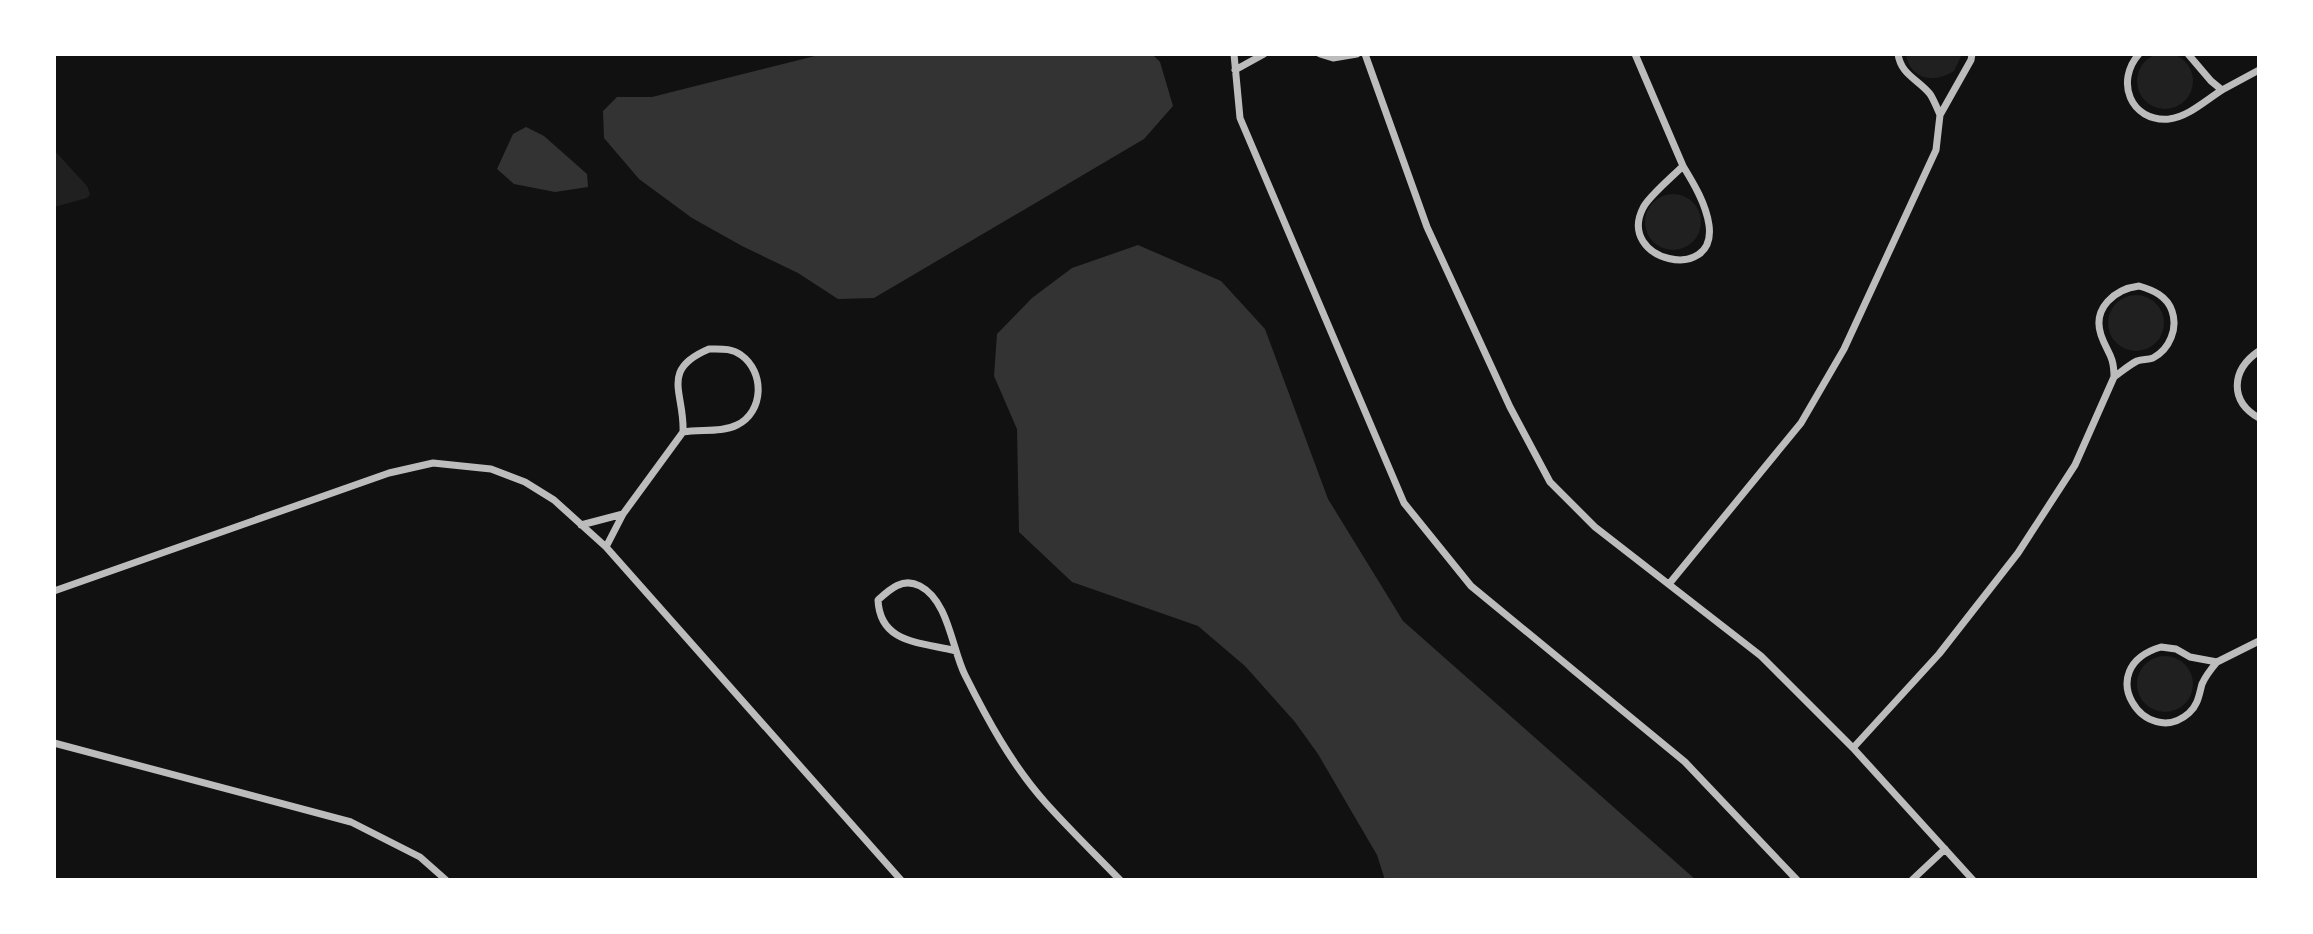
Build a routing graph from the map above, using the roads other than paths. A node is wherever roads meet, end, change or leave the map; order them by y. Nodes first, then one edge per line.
1 (1234, 54) edge
2 (1264, 54) edge
3 (1320, 54) edge
4 (1357, 54) edge
5 (1365, 54) edge
6 (1635, 54) edge
7 (1898, 54) edge
8 (1972, 54) edge
9 (2139, 54) edge
10 (2188, 54) edge
11 (1235, 70) junction
12 (2259, 70) edge
13 (2222, 90) junction
14 (1940, 115) junction
15 (1684, 166) junction
16 (2259, 351) edge
17 (2114, 377) junction
18 (2259, 418) edge
19 (683, 432) junction
20 (622, 514) junction
21 (582, 525) junction
22 (606, 547) junction
23 (1669, 584) junction
24 (54, 591) edge
25 (2259, 641) edge
26 (956, 651) junction
27 (2217, 662) junction
28 (54, 743) edge
29 (1853, 748) junction
30 (1945, 849) junction
31 (446, 880) edge
32 (901, 880) edge
33 (1119, 880) edge
34 (1797, 880) edge
35 (1912, 880) edge
36 (1973, 880) edge

1 - 11 street
2 - 11 street
3 - 4 street
5 - 23 street
6 - 15 street
7 - 14 street
8 - 14 street
9 - 13 street
10 - 13 street
11 - 34 street
12 - 13 street
14 - 23 street
15 - 15 street
16 - 18 street
17 - 17 street
17 - 29 street
19 - 19 street
19 - 20 street
20 - 21 street
20 - 22 street
21 - 22 street
21 - 24 street
22 - 32 street
23 - 29 street
25 - 27 street
26 - 26 street
26 - 33 street
27 - 27 street
28 - 31 street
29 - 30 street
30 - 35 street
30 - 36 street

